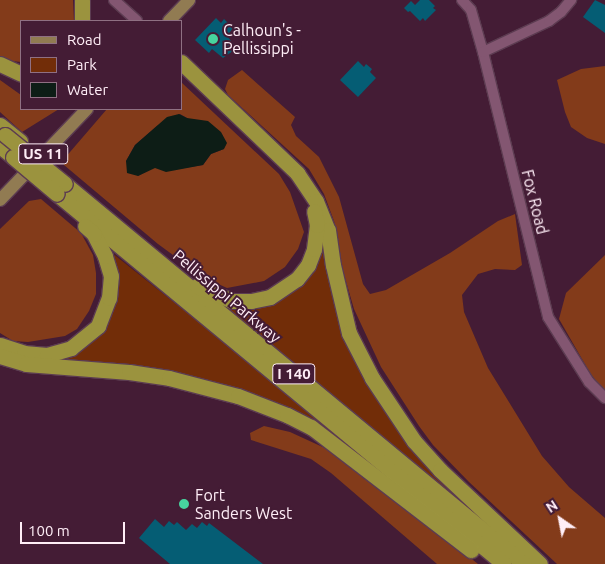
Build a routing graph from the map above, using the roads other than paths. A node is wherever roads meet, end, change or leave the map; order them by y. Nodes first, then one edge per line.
1 (82, 0) edge
2 (114, 0) edge
3 (189, 0) edge
4 (462, 0) edge
5 (571, 0) edge
6 (82, 20) edge
7 (136, 20) edge
8 (170, 20) edge
9 (483, 52) junction
10 (182, 63) edge
11 (0, 64) edge
12 (19, 72) edge
13 (182, 74) edge
14 (86, 110) edge
15 (1, 134) edge
16 (6, 154) edge
17 (61, 189) junction
18 (0, 200) edge
19 (0, 345) edge
20 (0, 356) edge
21 (605, 398) edge
22 (490, 564) edge
23 (504, 564) edge
24 (524, 564) edge
25 (540, 564) edge

1 - 6 highway
2 - 7 street
3 - 8 main road
4 - 9 street, Fox Road
5 - 9 street
9 - 21 street, Fox Road
10 - 25 highway
11 - 12 highway
13 - 15 highway
14 - 18 main road, US 11
15 - 16 highway, Pellissippi Parkway / I 140
15 - 17 highway, Pellissippi Parkway / I 140, bridge
16 - 17 highway, Pellissippi Parkway / I 140, bridge
17 - 19 highway
17 - 23 highway, Pellissippi Parkway / I 140
17 - 24 highway, Pellissippi Parkway / I 140
20 - 22 highway

